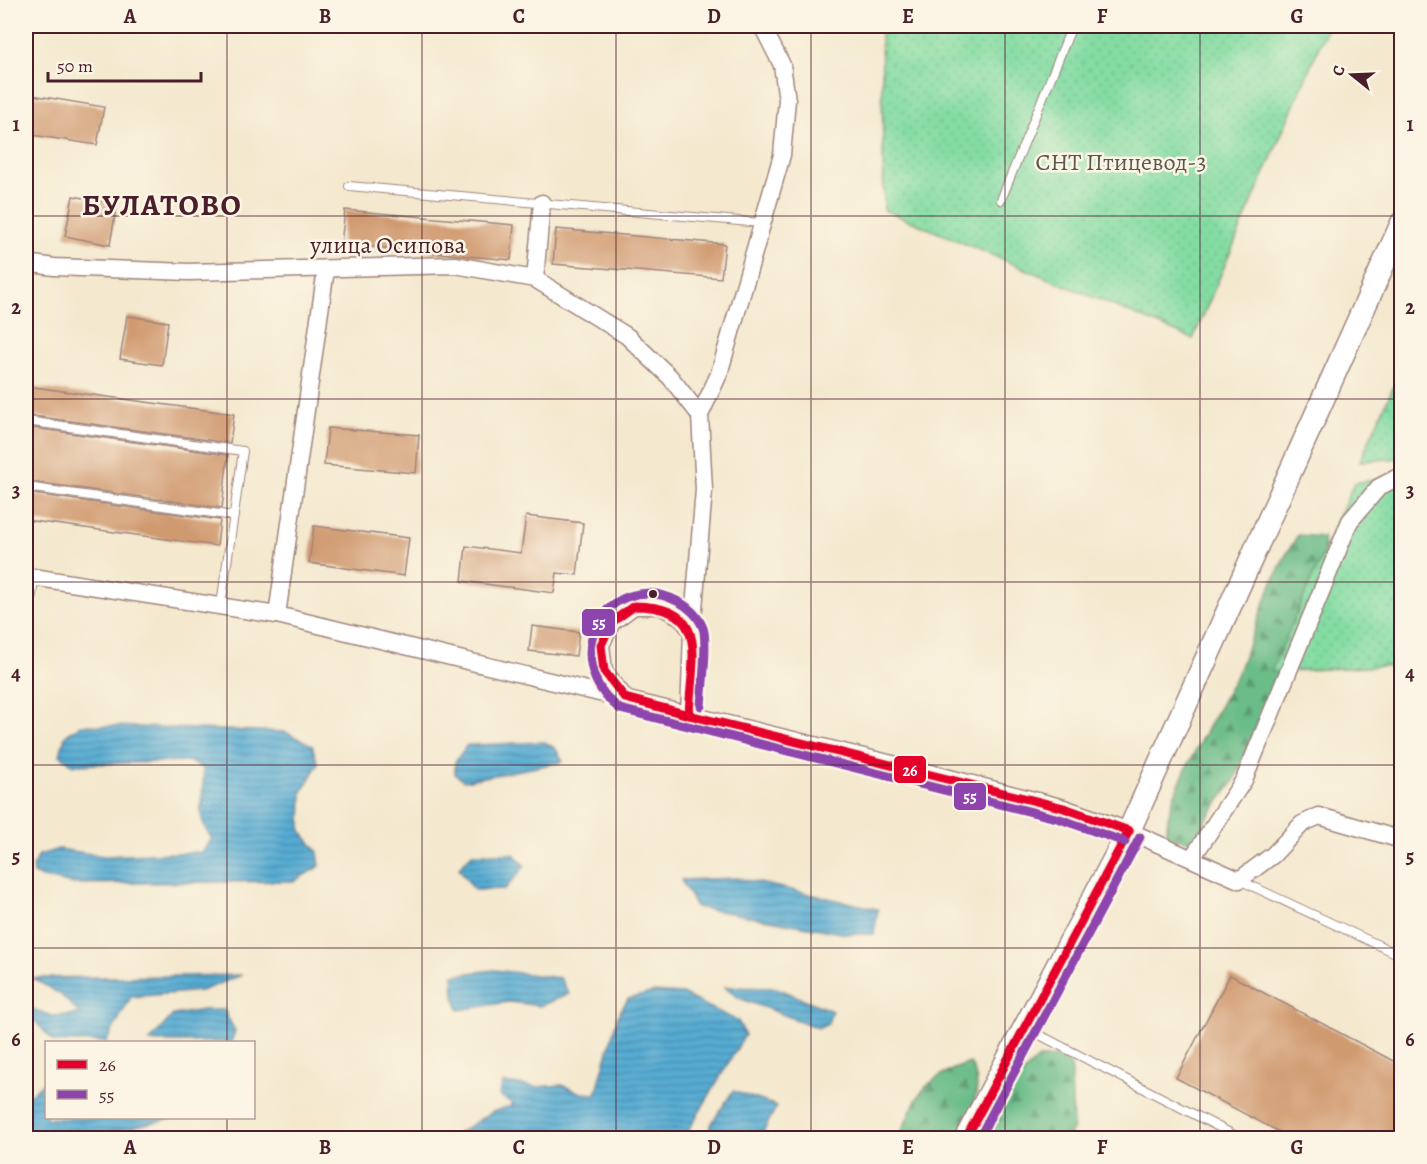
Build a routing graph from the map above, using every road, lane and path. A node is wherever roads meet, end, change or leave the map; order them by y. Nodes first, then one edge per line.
1 (762, 26) edge
2 (1072, 26) edge
3 (349, 186) dead end
4 (1001, 200) dead end
5 (542, 203) junction
6 (761, 223) junction
7 (1401, 223) edge
8 (26, 263) edge
9 (326, 269) junction
10 (535, 279) junction
11 (700, 415) junction
12 (26, 422) edge
13 (1401, 475) edge
14 (26, 487) edge
15 (234, 516) junction
16 (30, 577) edge
17 (222, 605) junction
18 (277, 615) junction
19 (26, 629) edge
20 (692, 632) junction
21 (625, 698) junction
22 (689, 715) junction
23 (1129, 831) junction
24 (1401, 840) edge
25 (1192, 858) junction
26 (1239, 879) junction
27 (1401, 956) edge
28 (1026, 1028) junction
29 (966, 1138) edge
30 (1240, 1138) edge

1 - 6 street
2 - 4 lane
3 - 5 lane
5 - 6 lane
5 - 10 street
6 - 11 street
7 - 23 main road
8 - 9 street, улица Осипова
9 - 10 street, улица Осипова
9 - 18 street
10 - 11 street, улица Осипова
11 - 20 street
12 - 15 lane
13 - 25 street
14 - 15 lane
15 - 17 lane
16 - 17 street
16 - 19 lane
17 - 18 street
18 - 21 street
20 - 21 street
20 - 22 street
21 - 22 street
22 - 23 street
23 - 25 street
23 - 28 main road
24 - 26 street
25 - 26 street
26 - 27 lane
28 - 29 main road
28 - 30 lane

